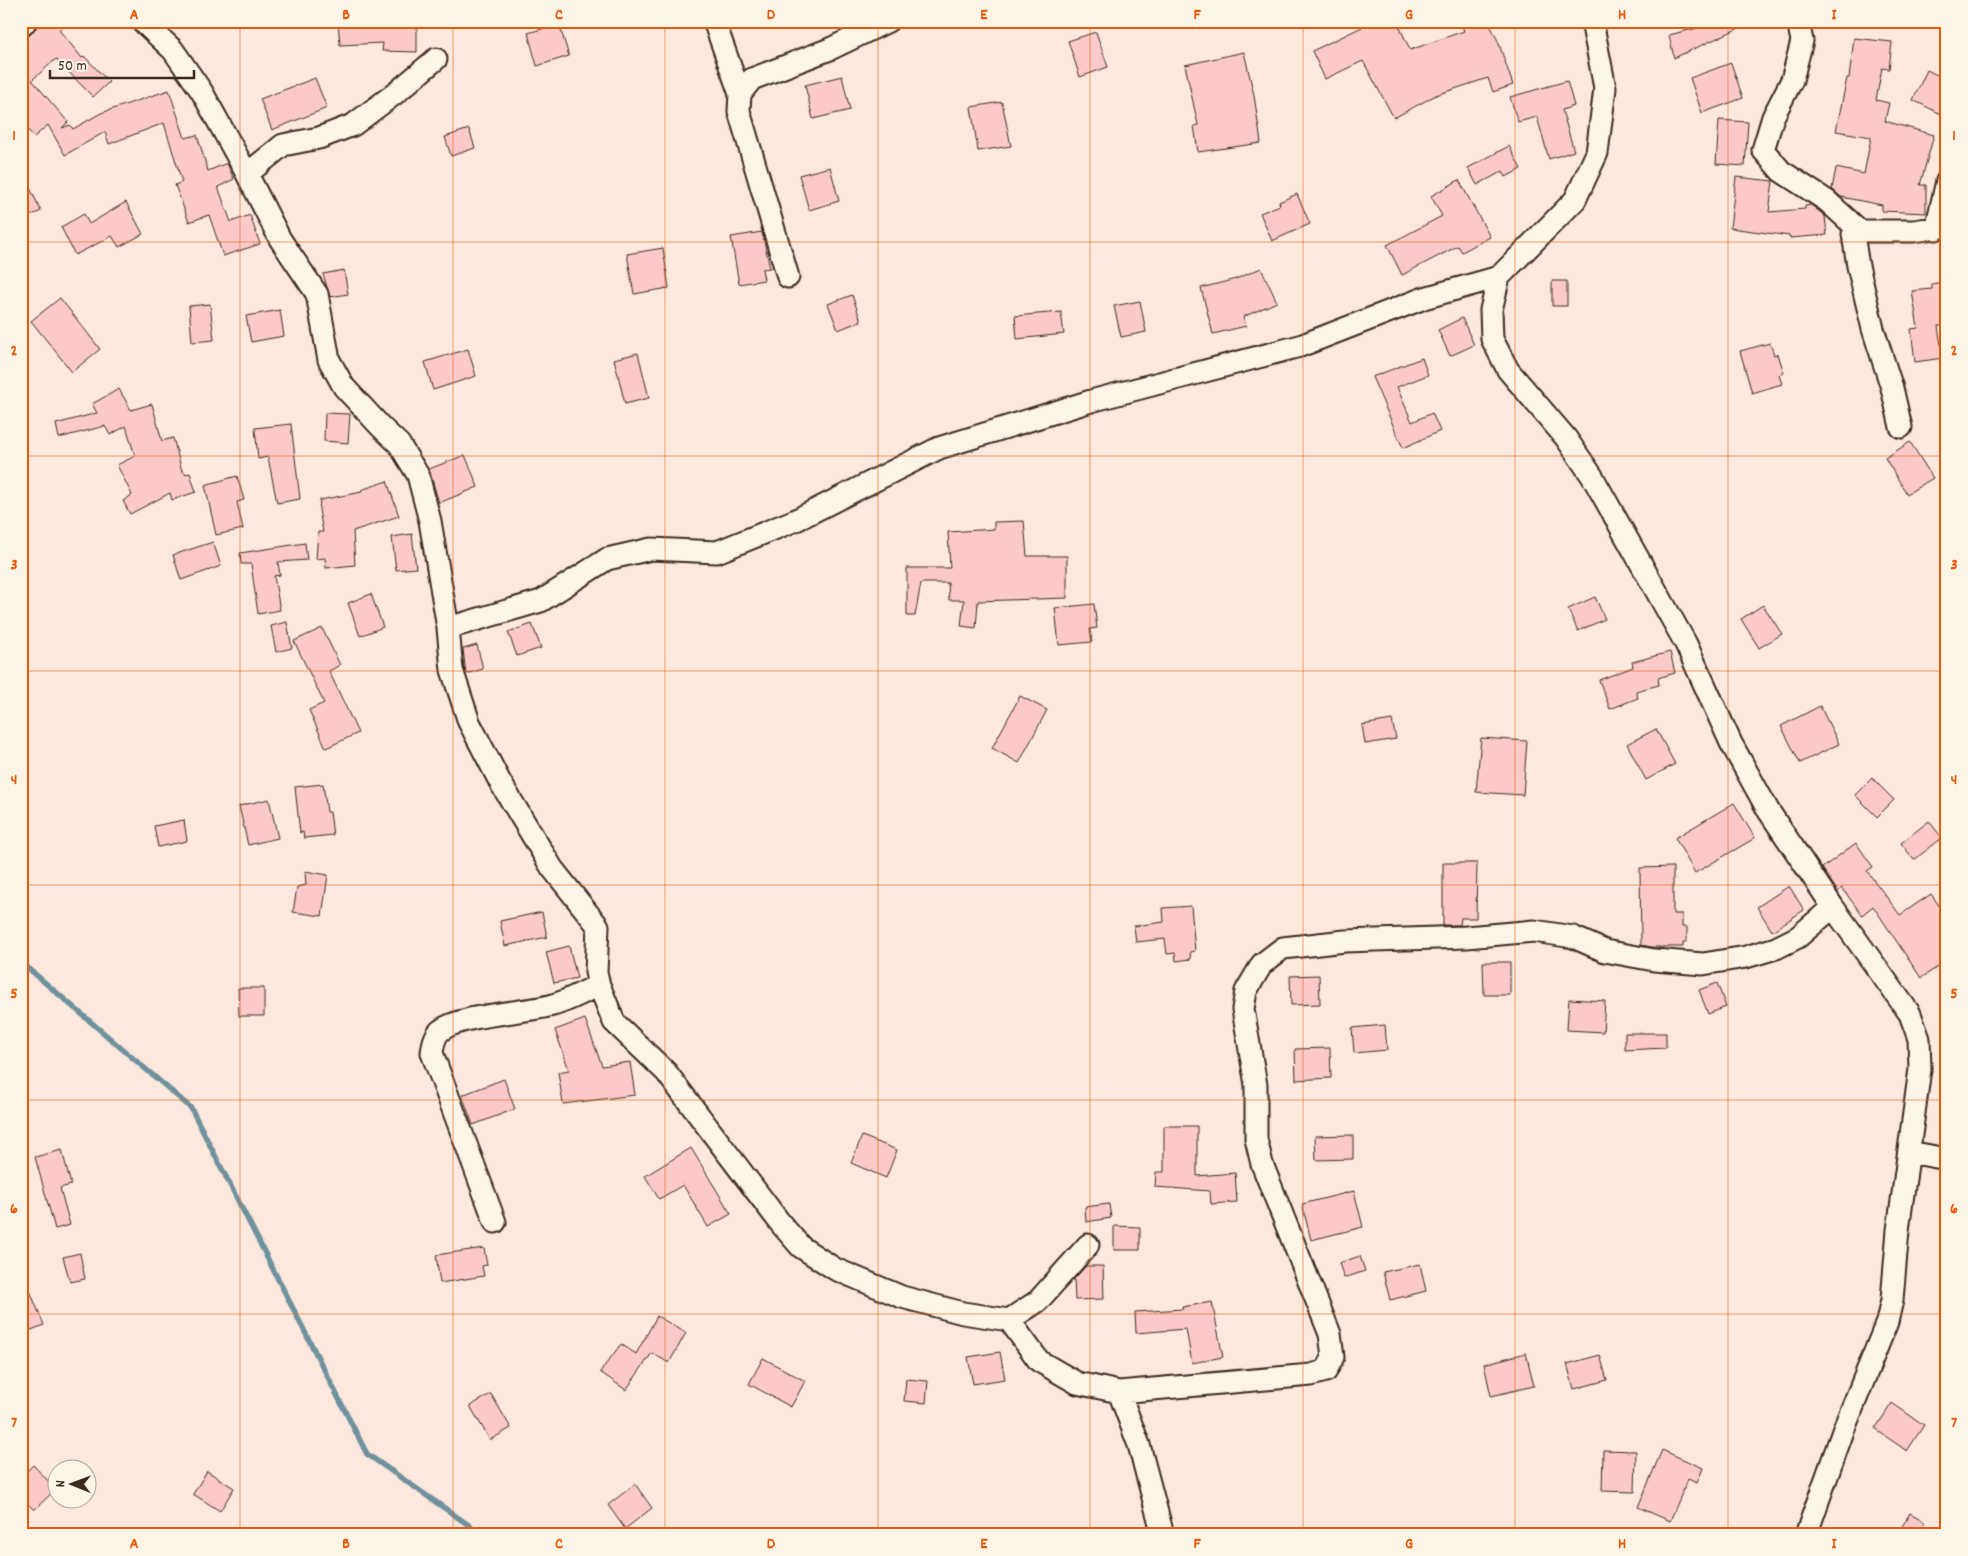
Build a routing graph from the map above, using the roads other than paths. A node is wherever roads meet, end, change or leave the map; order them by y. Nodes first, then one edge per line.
1 (26, 21) edge
2 (142, 21) edge
3 (714, 21) edge
4 (888, 21) edge
5 (1592, 21) edge
6 (1798, 21) edge
7 (21, 26) edge
8 (436, 59) dead end
9 (740, 94) junction
10 (248, 174) junction
11 (1947, 181) edge
12 (1942, 228) edge
13 (1860, 231) junction
14 (788, 277) dead end
15 (1499, 277) junction
16 (1901, 427) dead end
17 (448, 628) junction
18 (1833, 907) junction
19 (599, 986) junction
20 (1909, 1152) junction
21 (1947, 1159) edge
22 (495, 1222) dead end
23 (1088, 1245) dead end
24 (1009, 1320) junction
25 (1119, 1392) junction
26 (1163, 1535) edge
27 (1806, 1535) edge

1 - 7 street
2 - 10 street
3 - 9 street
4 - 9 street
5 - 15 street
6 - 13 street
8 - 10 street
9 - 14 street
10 - 17 street
11 - 12 street
12 - 13 street
13 - 16 street
15 - 17 street
15 - 18 street
17 - 19 street
18 - 20 street
18 - 25 street
19 - 22 street
19 - 24 street
20 - 21 street
20 - 27 street
23 - 24 street
24 - 25 street
25 - 26 street

